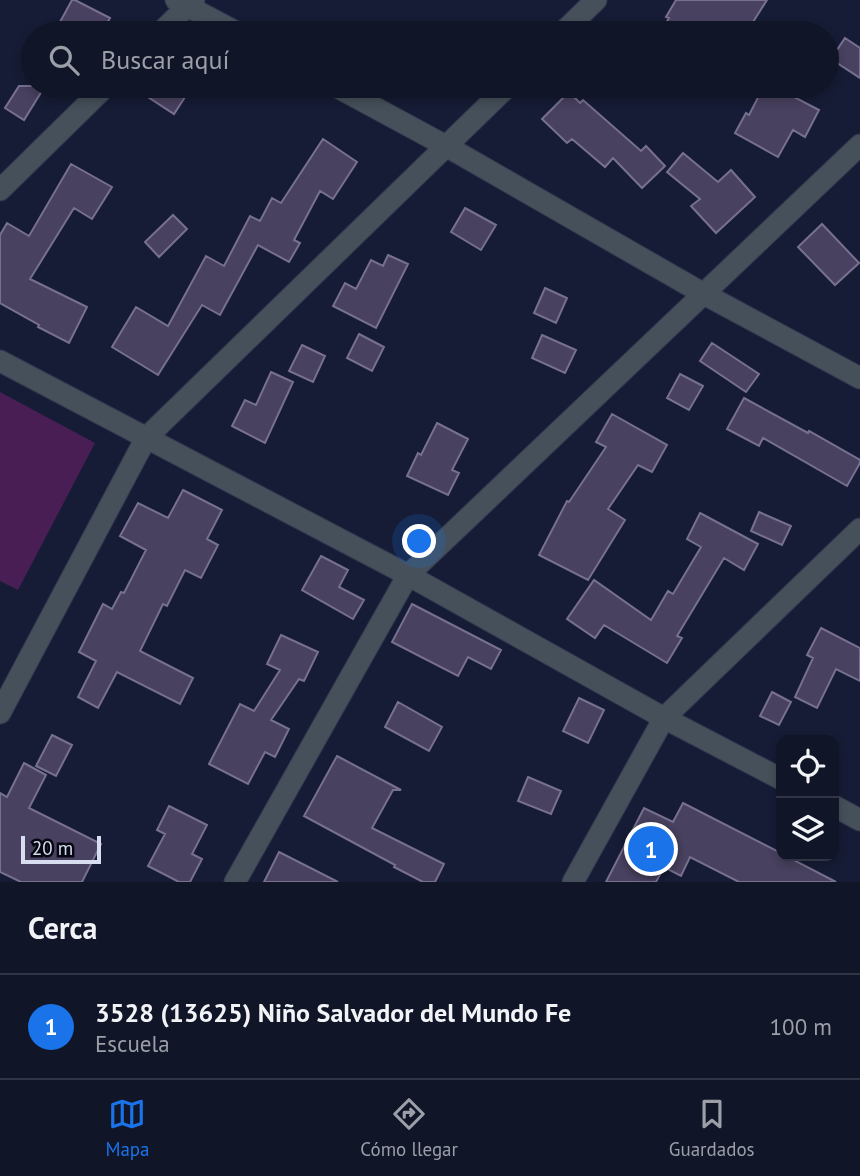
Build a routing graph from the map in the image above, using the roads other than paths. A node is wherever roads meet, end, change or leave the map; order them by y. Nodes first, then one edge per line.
1 (596, 0) edge
2 (186, 2) edge
3 (170, 21) edge
4 (218, 21) edge
5 (574, 21) edge
6 (94, 98) edge
7 (357, 98) edge
8 (496, 98) edge
9 (860, 145) edge
10 (446, 146) junction
11 (0, 190) edge
12 (704, 294) junction
13 (0, 361) edge
14 (860, 378) edge
15 (146, 438) junction
16 (860, 529) edge
17 (408, 575) junction
18 (0, 713) edge
19 (664, 718) junction
20 (776, 776) edge
21 (839, 809) edge
22 (860, 820) edge
23 (235, 882) edge
24 (573, 882) edge

1 - 5 street
2 - 3 street
2 - 4 street
6 - 11 street
7 - 10 street
8 - 10 street
9 - 12 street
10 - 12 street
10 - 15 street
12 - 14 street
12 - 17 street
13 - 15 street
15 - 17 street
15 - 18 street
16 - 19 street
17 - 19 street
17 - 23 street
19 - 20 street
19 - 24 street
21 - 22 street

